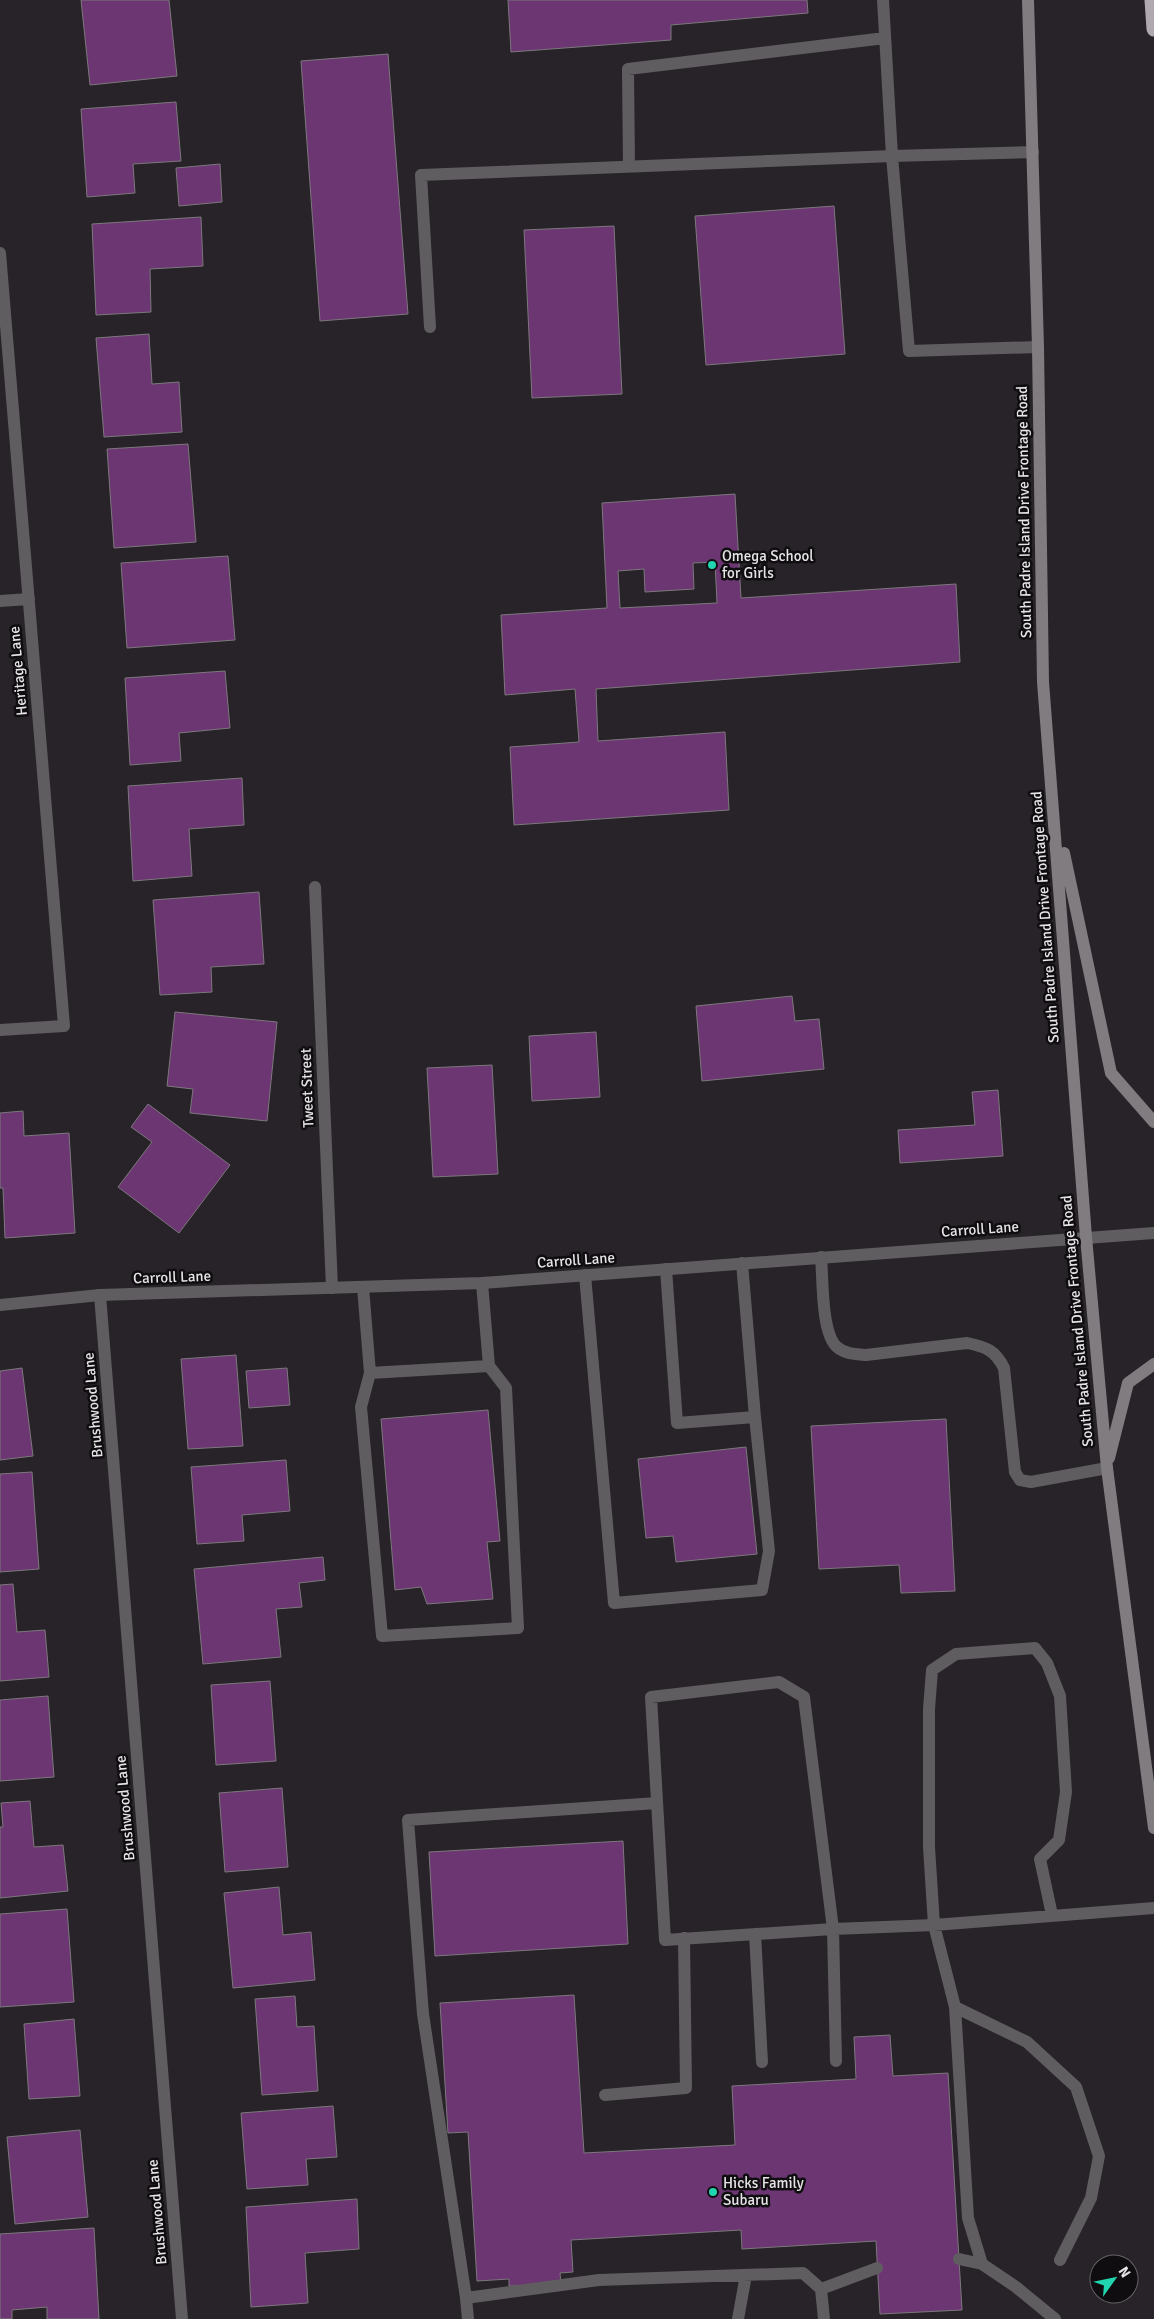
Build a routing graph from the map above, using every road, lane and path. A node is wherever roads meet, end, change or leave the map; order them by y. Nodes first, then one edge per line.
1 (884, 0) edge
2 (1028, 0) edge
3 (1152, 0) edge
4 (1154, 29) edge
5 (885, 38) junction
6 (1033, 152) junction
7 (892, 156) junction
8 (629, 167) junction
9 (0, 253) edge
10 (430, 327) dead end
11 (1038, 346) junction
12 (29, 599) junction
13 (0, 601) edge
14 (1054, 806) junction
15 (315, 887) dead end
16 (0, 1030) edge
17 (1154, 1122) edge
18 (1154, 1233) edge
19 (1086, 1237) junction
20 (822, 1257) junction
21 (742, 1263) junction
22 (666, 1269) junction
23 (585, 1275) junction
24 (482, 1283) junction
25 (363, 1287) junction
26 (332, 1288) junction
27 (100, 1295) junction
28 (0, 1305) edge
29 (1154, 1364) edge
30 (489, 1366) junction
31 (370, 1372) junction
32 (755, 1417) junction
33 (1107, 1468) junction
34 (657, 1803) junction
35 (1154, 1828) edge
36 (1154, 1908) edge
37 (1052, 1915) junction
38 (934, 1925) junction
39 (833, 1929) junction
40 (755, 1934) junction
41 (684, 1938) junction
42 (955, 2007) junction
43 (836, 2061) dead end
44 (762, 2062) dead end
45 (605, 2095) dead end
46 (959, 2258) dead end
47 (1060, 2260) dead end
48 (982, 2264) junction
49 (877, 2268) dead end
50 (746, 2275) junction
51 (821, 2290) junction
52 (466, 2298) junction
53 (182, 2319) edge
54 (468, 2319) edge
55 (738, 2319) edge
56 (824, 2319) edge
57 (1055, 2319) edge

1 - 5 street
2 - 6 main road, South Padre Island Drive Frontage Road
3 - 4 highway
5 - 7 street
5 - 8 street
6 - 7 street
6 - 11 main road, South Padre Island Drive Frontage Road
7 - 8 street
7 - 11 street
8 - 10 street
9 - 12 street, Heritage Lane
11 - 14 main road, South Padre Island Drive Frontage Road
12 - 13 street
12 - 16 street, Heritage Lane
14 - 17 main road
14 - 19 main road, South Padre Island Drive Frontage Road
15 - 26 street, Tweet Street
18 - 19 street, Carroll Lane
19 - 20 street, Carroll Lane
19 - 33 main road, South Padre Island Drive Frontage Road
20 - 21 street, Carroll Lane
20 - 33 street
21 - 22 street, Carroll Lane
21 - 32 street
22 - 23 street, Carroll Lane
22 - 32 street
23 - 24 street, Carroll Lane
23 - 32 street
24 - 25 street, Carroll Lane
24 - 30 street
25 - 26 street, Carroll Lane
25 - 31 street
26 - 27 street, Carroll Lane
27 - 28 street, Carroll Lane
27 - 53 street, Brushwood Lane
29 - 33 main road
30 - 31 street
30 - 31 street
33 - 35 main road, South Padre Island Drive Frontage Road
34 - 39 street
34 - 41 street
34 - 52 street
36 - 37 street
37 - 38 street
37 - 38 street
38 - 39 street
38 - 42 street
39 - 40 street
39 - 43 street
40 - 41 street
40 - 44 street
41 - 45 street
42 - 47 street
42 - 48 street
46 - 48 street
48 - 57 street
49 - 51 street
50 - 51 street
50 - 52 street
50 - 55 street
51 - 56 street
52 - 54 street

